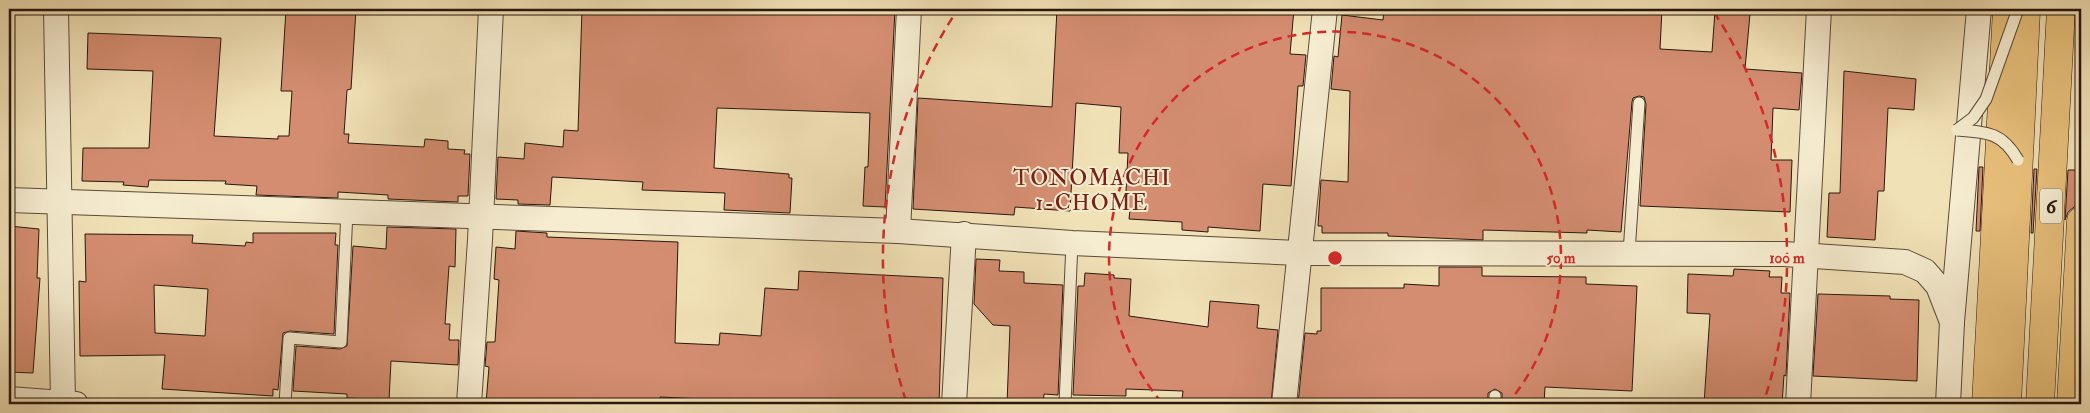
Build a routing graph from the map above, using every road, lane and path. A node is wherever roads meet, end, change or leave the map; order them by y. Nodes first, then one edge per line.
1 (56, 9) edge
2 (491, 9) edge
3 (908, 9) edge
4 (1325, 9) edge
5 (1820, 9) edge
6 (1980, 9) edge
7 (2008, 9) edge
8 (2018, 9) edge
9 (2026, 9) edge
10 (2061, 9) edge
11 (1639, 103) dead end
12 (2018, 160) junction
13 (9, 200) edge
14 (60, 202) junction
15 (347, 211) junction
16 (480, 215) junction
17 (2081, 221) edge
18 (898, 231) junction
19 (964, 234) junction
20 (1072, 243) junction
21 (1299, 253) junction
22 (1629, 253) junction
23 (1808, 256) junction
24 (1952, 322) junction
25 (9, 400) edge
26 (62, 404) edge
27 (76, 404) edge
28 (285, 404) edge
29 (469, 404) edge
30 (954, 404) edge
31 (1065, 404) edge
32 (1284, 404) edge
33 (1798, 404) edge
34 (1948, 404) edge
35 (1986, 404) edge
36 (2007, 404) edge
37 (2040, 404) edge
38 (2071, 404) edge

1 - 14 street
2 - 16 street
3 - 18 street
4 - 21 street
5 - 23 street
6 - 24 street
7 - 35 main road
8 - 12 lane, bridge
9 - 12 main road
10 - 37 main road, 6
11 - 22 lane
12 - 36 main road
13 - 14 street
14 - 15 street
14 - 26 street
15 - 16 street
15 - 28 lane
16 - 18 street
16 - 29 street
17 - 38 main road
18 - 19 street
19 - 20 street
19 - 30 street
20 - 21 street
20 - 31 lane
21 - 22 street
21 - 32 street
22 - 23 street
23 - 24 street
23 - 33 street
24 - 34 street
25 - 26 street
26 - 27 street

